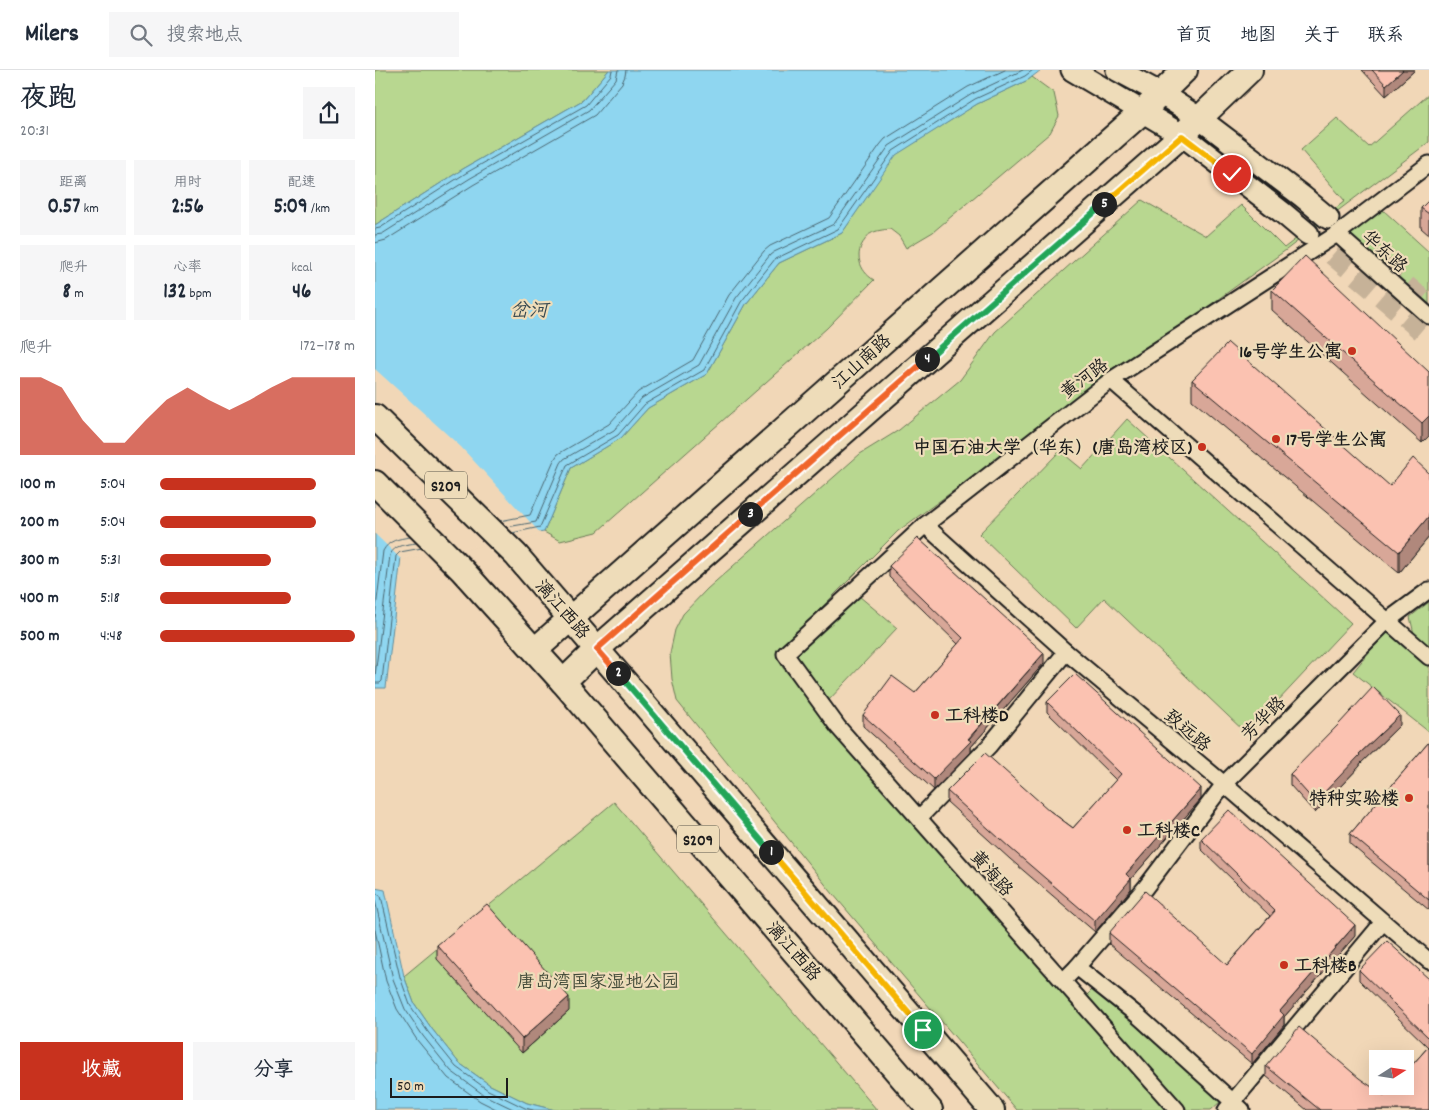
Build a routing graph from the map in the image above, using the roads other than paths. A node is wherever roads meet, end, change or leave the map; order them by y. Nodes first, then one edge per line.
1 (1073, 70) edge
2 (1117, 70) edge
3 (1185, 70) edge
4 (1249, 70) edge
5 (1160, 93) junction
6 (1142, 112) junction
7 (1199, 118) junction
8 (1182, 136) junction
9 (1429, 164) edge
10 (1333, 226) junction
11 (1308, 234) tunnel mouth
12 (1429, 316) edge
13 (1111, 380) junction
14 (375, 417) edge
15 (375, 482) edge
16 (925, 524) junction
17 (1429, 590) edge
18 (571, 618) junction
19 (1387, 621) junction
20 (597, 649) junction
21 (535, 650) junction
22 (1066, 652) junction
23 (785, 654) joint
24 (1429, 657) edge
25 (563, 682) junction
26 (1224, 784) junction
27 (919, 818) junction
28 (1383, 922) junction
29 (1429, 961) edge
30 (1077, 967) junction
31 (1063, 981) junction
32 (1234, 1107) edge
33 (930, 1110) edge
34 (992, 1110) edge
35 (1177, 1110) edge

1 - 6 main road
2 - 5 main road
3 - 5 main road, 江山南路
4 - 7 main road
5 - 6 main road, 江山南路
5 - 7 main road
6 - 8 main road
6 - 18 main road, 江山南路
7 - 8 main road
7 - 10 main road
8 - 11 main road
8 - 20 main road
9 - 10 street, 黄河路
10 - 12 street, 华东路
10 - 13 street, 黄河路
13 - 16 street, 黄河路
13 - 19 street
14 - 18 main road, 漓江西路 / S209
15 - 21 main road, 漓江西路 / S209
16 - 22 street, 致远路
16 - 23 street, 黄河路
17 - 19 street, 芳华路
18 - 20 main road, 漓江西路 / S209
18 - 21 main road, 江山南路
19 - 24 street
19 - 26 street, 芳华路
20 - 25 main road
20 - 34 main road, 漓江西路 / S209
21 - 25 main road, 漓江西路 / S209
22 - 26 street, 致远路
22 - 27 street
23 - 27 street, 黄海路
25 - 33 main road, 漓江西路 / S209
26 - 28 street, 致远路
26 - 30 street, 芳华路
27 - 31 street, 黄海路
28 - 29 street, 致远路
28 - 32 street
30 - 31 street, 芳华路
30 - 32 street
31 - 35 street, 黄海路

